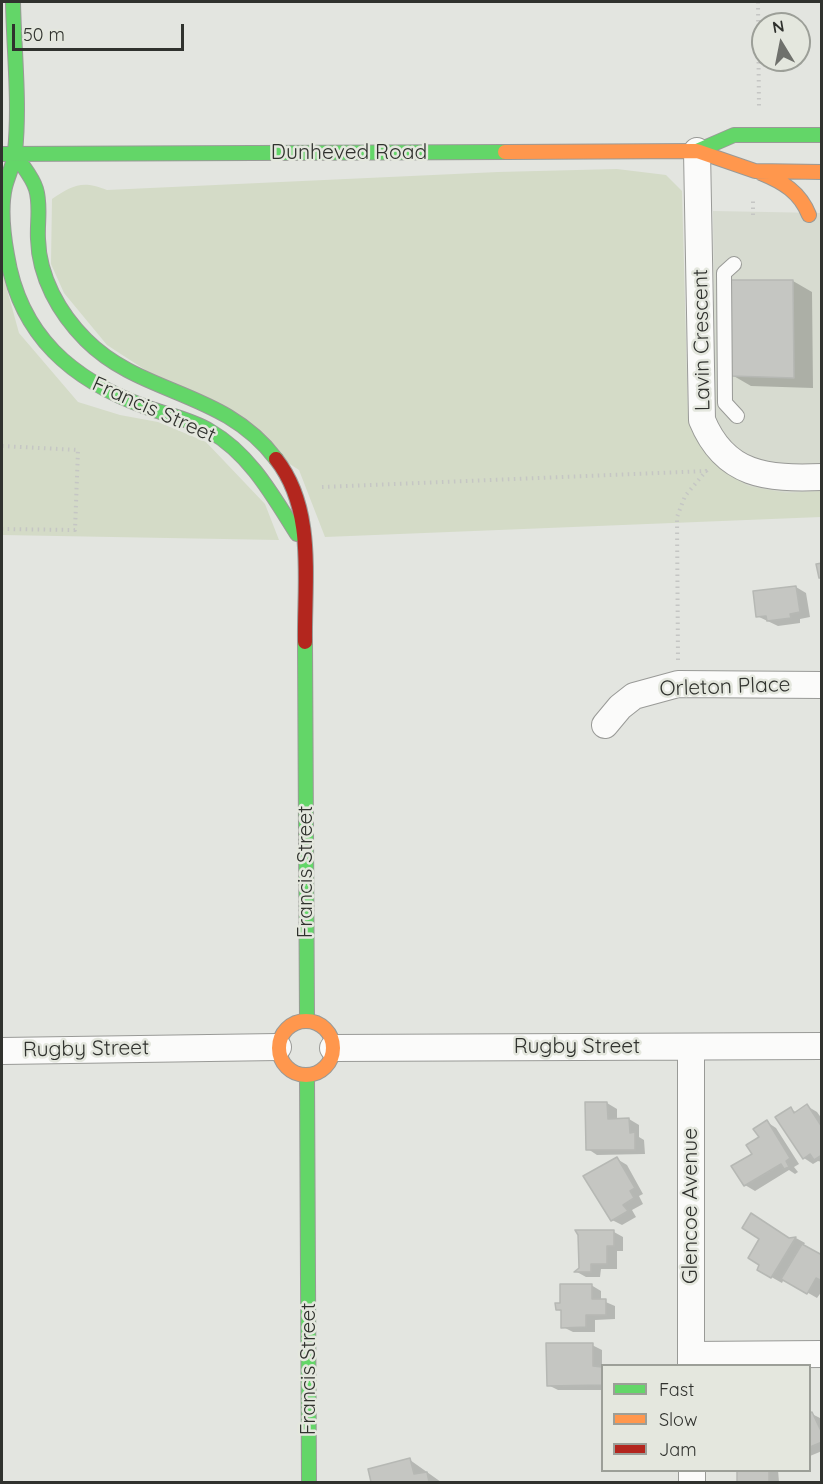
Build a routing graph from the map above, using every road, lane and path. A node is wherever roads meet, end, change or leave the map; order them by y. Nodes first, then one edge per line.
1 (12, 2) edge
2 (758, 2) edge
3 (759, 116) dead end
4 (822, 135) edge
5 (697, 151) junction
6 (8, 154) edge
7 (755, 171) junction
8 (822, 172) edge
9 (822, 203) edge
10 (734, 264) dead end
11 (737, 416) dead end
12 (2, 446) edge
13 (716, 463) junction
14 (822, 477) edge
15 (314, 487) dead end
16 (2, 529) edge
17 (303, 543) junction
18 (678, 684) junction
19 (822, 684) edge
20 (605, 725) dead end
21 (307, 1021) junction
22 (822, 1046) edge
23 (278, 1047) junction
24 (691, 1047) junction
25 (333, 1048) junction
26 (2, 1051) edge
27 (307, 1076) junction
28 (822, 1354) edge
29 (691, 1360) edge
30 (309, 1482) edge

1 - 6 street
2 - 3 path
4 - 5 street, Dunheved Road
5 - 6 street, Dunheved Road
5 - 7 street, Dunheved Road
5 - 13 street, Lavin Crescent
6 - 17 street, Francis Street
6 - 17 street, Francis Street
7 - 8 street, Dunheved Road
7 - 9 street
10 - 11 lane
12 - 16 path
13 - 14 street, Lavin Crescent
13 - 15 path
13 - 18 path
17 - 21 street, Francis Street
18 - 19 street, Orleton Place
18 - 20 street, Orleton Place
21 - 23 street
21 - 25 street
22 - 24 street, Rugby Street
23 - 26 street, Rugby Street
23 - 27 street
24 - 25 street, Rugby Street
24 - 29 street, Glencoe Avenue
25 - 27 street
27 - 30 street, Francis Street
28 - 29 street

